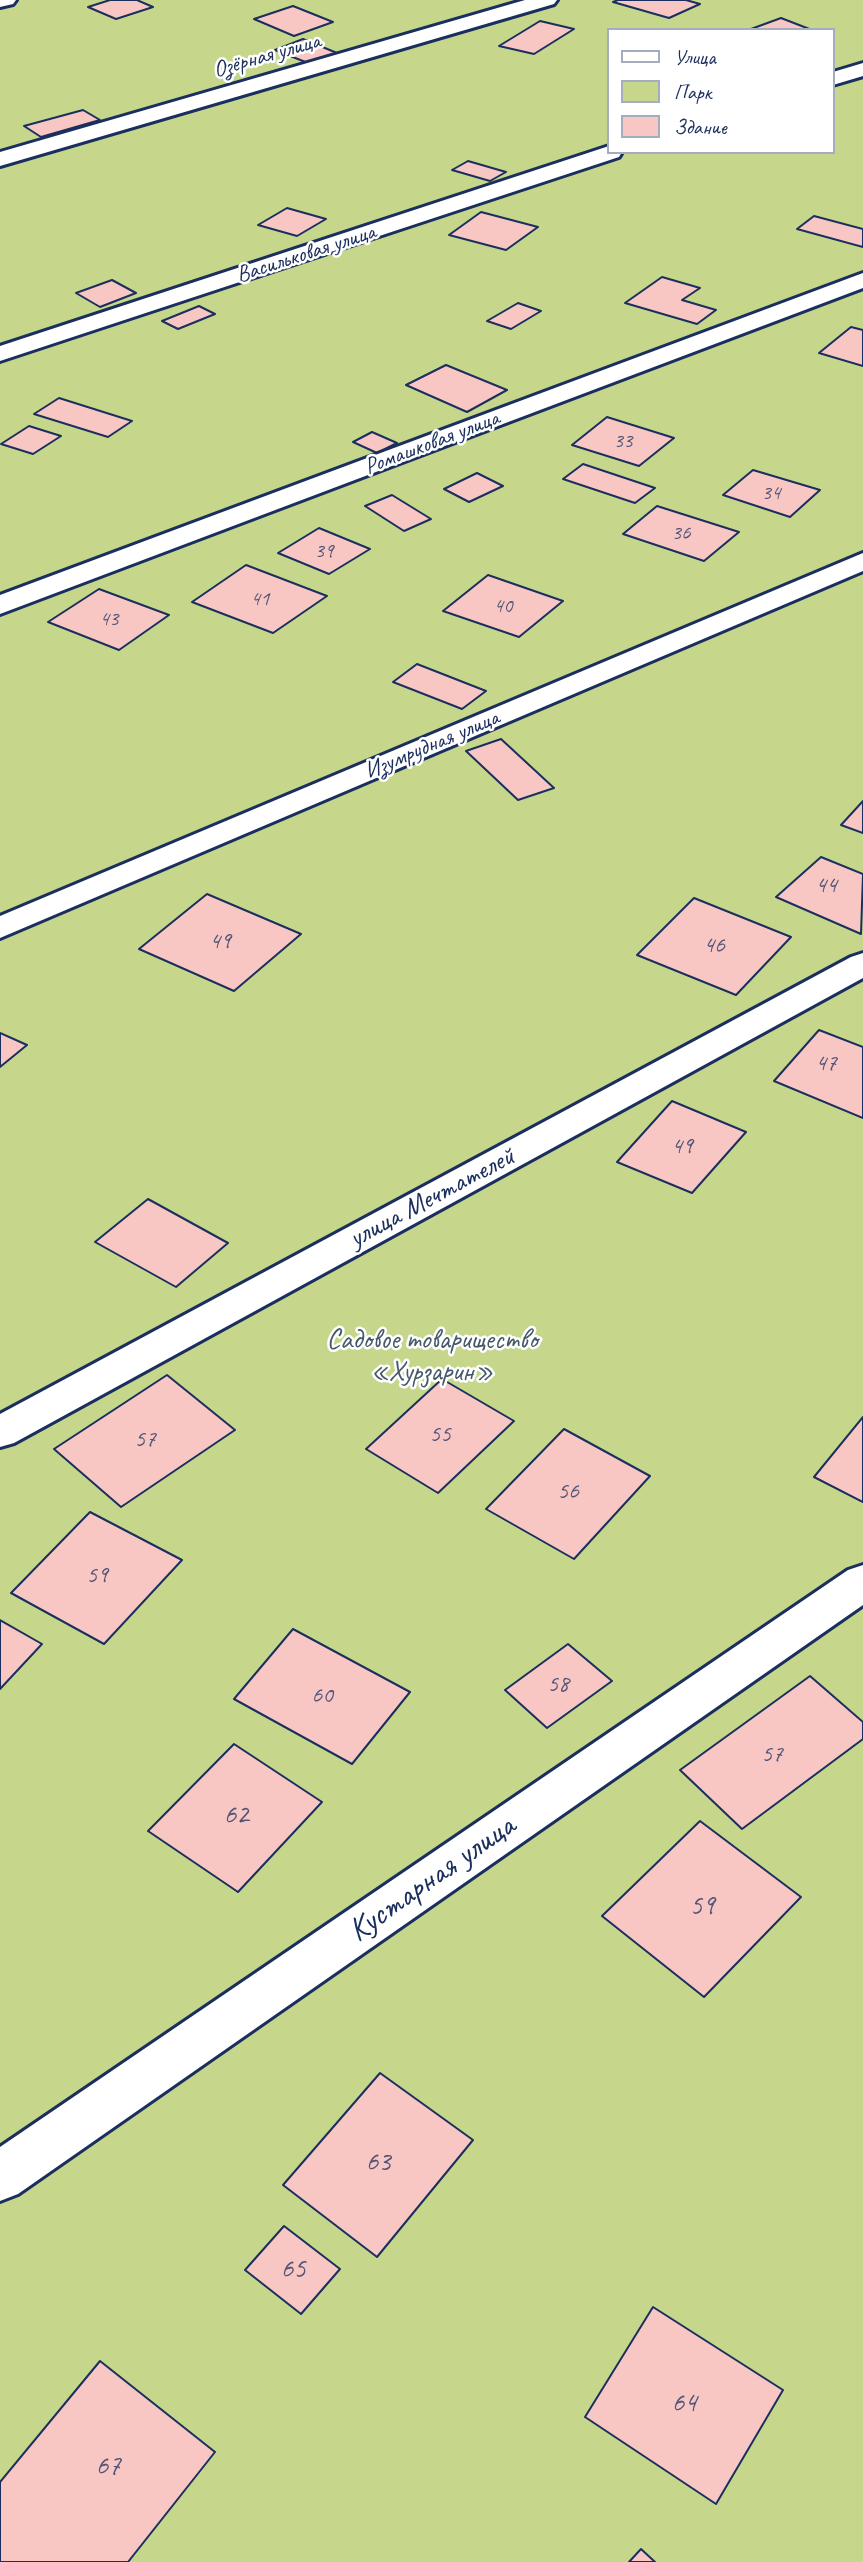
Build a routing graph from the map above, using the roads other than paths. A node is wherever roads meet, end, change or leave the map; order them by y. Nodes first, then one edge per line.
1 (6, 0) edge
2 (547, 0) edge
3 (0, 1) edge
4 (863, 69) edge
5 (835, 78) edge
6 (608, 153) edge
7 (0, 159) edge
8 (863, 280) edge
9 (0, 354) edge
10 (863, 561) edge
11 (0, 605) edge
12 (0, 928) edge
13 (863, 964) edge
14 (0, 1432) edge
15 (863, 1582) edge
16 (0, 2177) edge

1 - 3 street
2 - 7 street, Озёрная улица
4 - 5 street
6 - 9 street, Васильковая улица
8 - 11 street, Ромашковая улица
10 - 12 street, Изумрудная улица
13 - 14 street, улица Мечтателей
15 - 16 street, Кустарная улица

